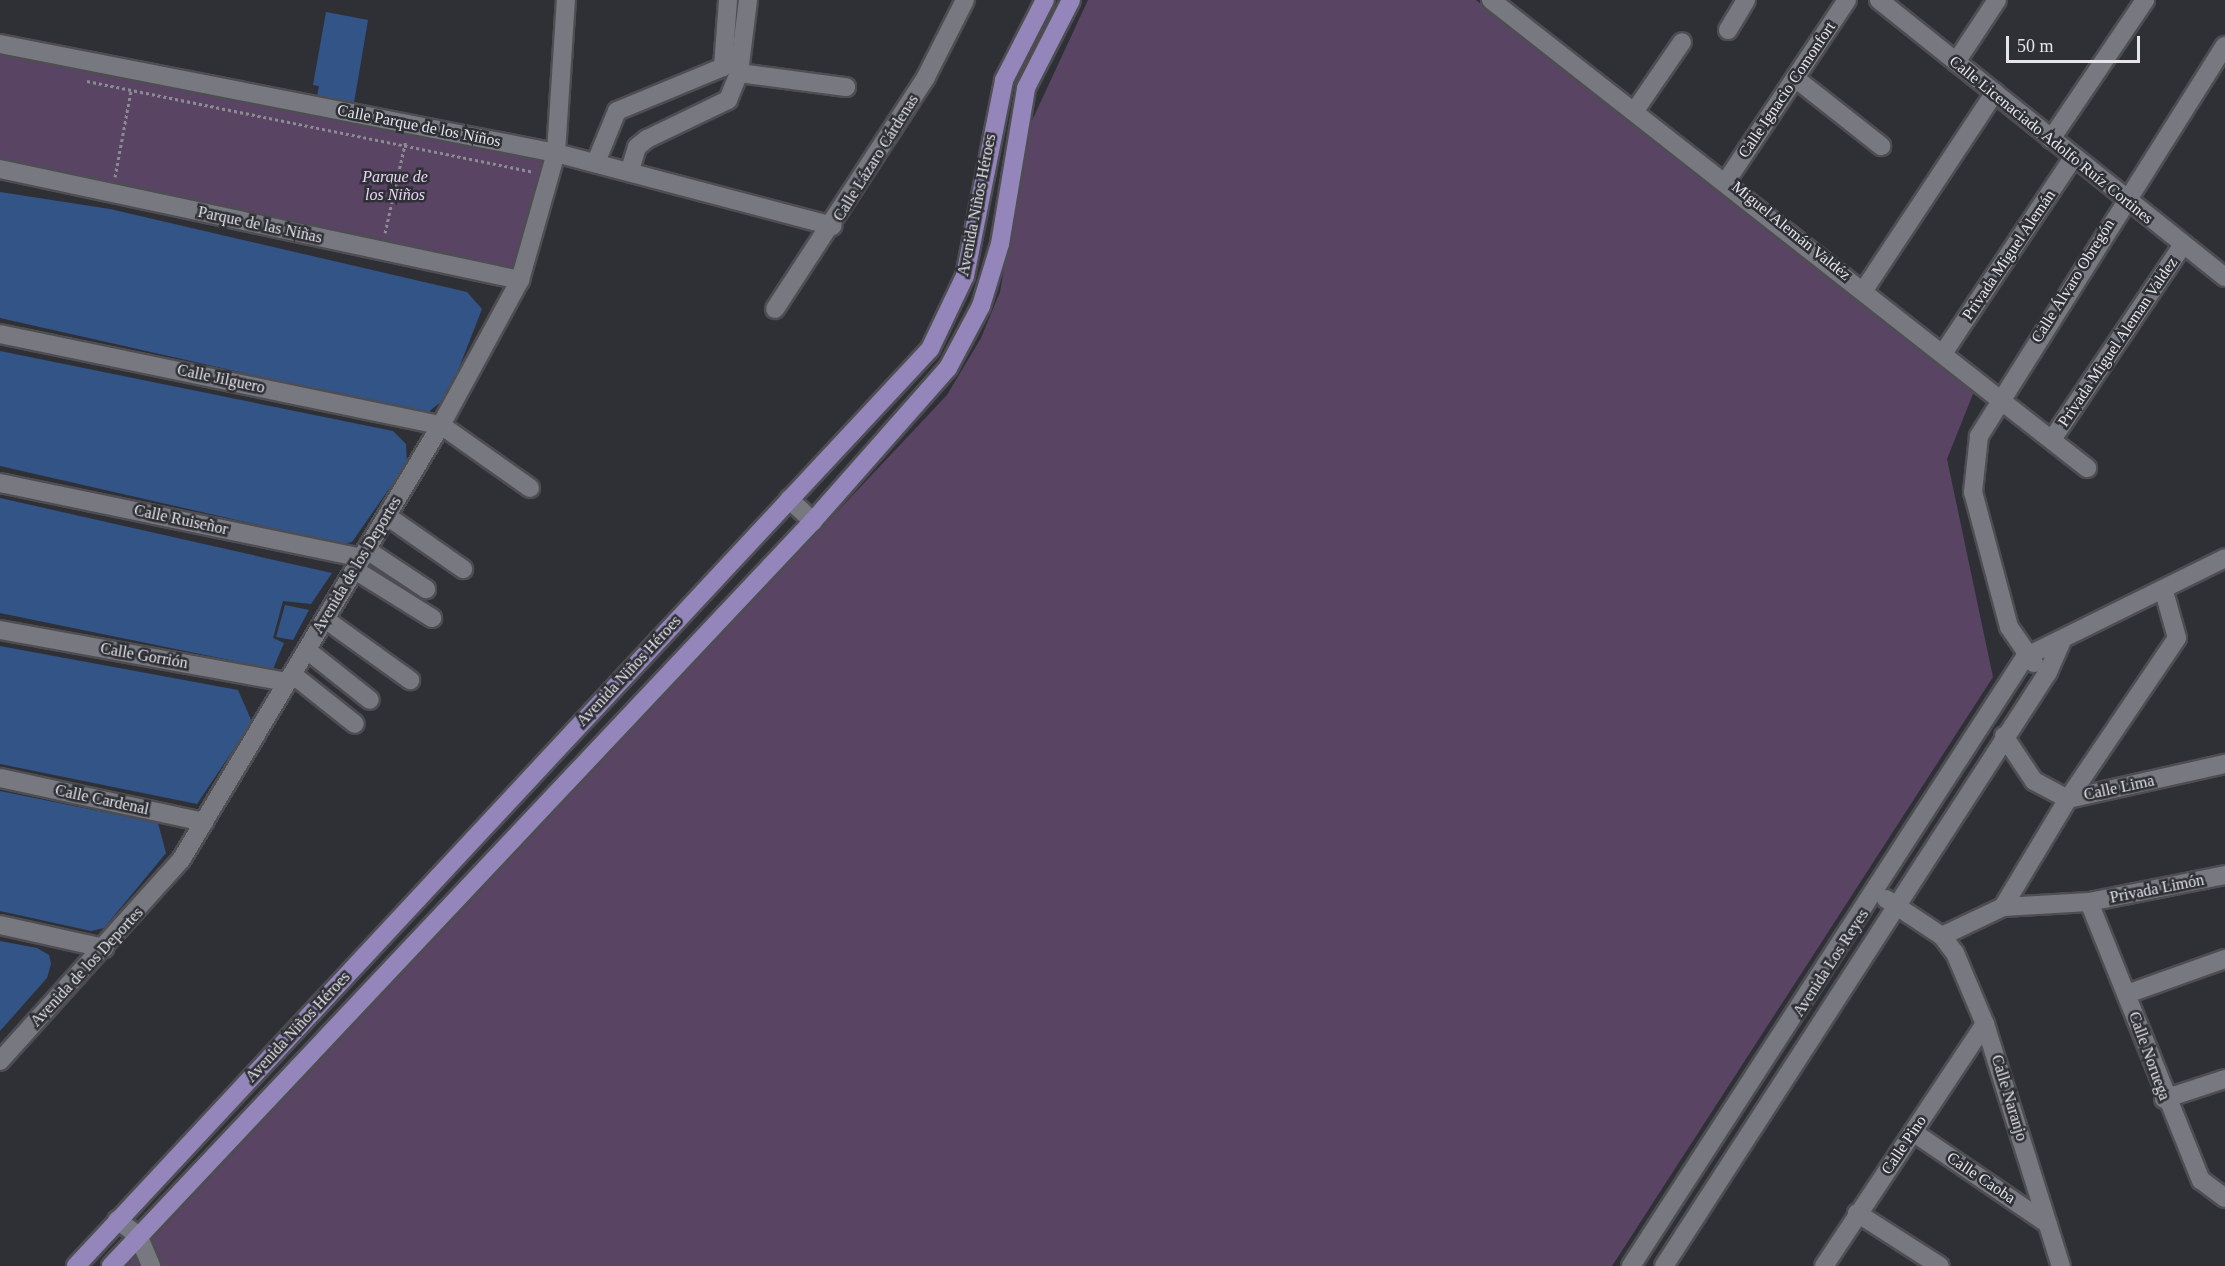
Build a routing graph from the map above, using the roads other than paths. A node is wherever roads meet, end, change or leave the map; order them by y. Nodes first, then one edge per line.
1 (566, 0) edge
2 (728, 0) edge
3 (748, 0) edge
4 (965, 0) edge
5 (1045, 0) edge
6 (1071, 0) edge
7 (1491, 0) edge
8 (1746, 0) edge
9 (1847, 0) edge
10 (1879, 0) edge
11 (1997, 0) edge
12 (2145, 0) edge
13 (1728, 30) dead end
14 (1682, 42) dead end
15 (0, 44) edge
16 (2225, 46) edge
17 (1956, 62) junction
18 (739, 73) junction
19 (1795, 78) junction
20 (846, 87) dead end
21 (1995, 92) junction
22 (1636, 109) junction
23 (2051, 139) junction
24 (1881, 146) dead end
25 (556, 153) junction
26 (2073, 158) junction
27 (596, 162) junction
28 (0, 169) edge
29 (630, 170) junction
30 (1727, 180) junction
31 (2124, 199) junction
32 (833, 226) junction
33 (2182, 246) junction
34 (2224, 274) edge
35 (520, 280) junction
36 (1864, 290) junction
37 (775, 309) dead end
38 (0, 334) edge
39 (1944, 352) junction
40 (2000, 396) junction
41 (441, 425) junction
42 (2053, 438) junction
43 (2087, 468) dead end
44 (0, 483) edge
45 (530, 488) dead end
46 (789, 499) junction
47 (387, 516) junction
48 (813, 521) junction
49 (2225, 558) edge
50 (361, 559) junction
51 (463, 568) dead end
52 (426, 589) dead end
53 (2164, 591) junction
54 (432, 618) dead end
55 (325, 619) junction
56 (0, 630) edge
57 (2061, 643) junction
58 (307, 650) junction
59 (2025, 657) junction
60 (2048, 672) junction
61 (290, 678) junction
62 (410, 681) dead end
63 (369, 700) dead end
64 (355, 724) dead end
65 (2004, 736) junction
66 (2225, 765) edge
67 (0, 778) edge
68 (2068, 799) junction
69 (204, 822) junction
70 (2225, 875) edge
71 (1877, 893) junction
72 (2089, 902) junction
73 (1897, 905) junction
74 (2003, 908) junction
75 (0, 925) edge
76 (1942, 936) junction
77 (104, 948) junction
78 (2225, 959) edge
79 (2127, 994) junction
80 (1985, 1024) junction
81 (0, 1061) edge
82 (2225, 1079) edge
83 (2164, 1099) junction
84 (1913, 1132) junction
85 (2225, 1198) edge
86 (1857, 1213) junction
87 (117, 1220) junction
88 (2048, 1224) junction
89 (138, 1235) junction
90 (76, 1266) edge
91 (111, 1266) edge
92 (151, 1266) edge
93 (1631, 1266) edge
94 (1664, 1266) edge
95 (1824, 1266) edge
96 (1940, 1266) edge
97 (2061, 1266) edge

1 - 25 street, Avenida de los Deportes
2 - 27 street
3 - 18 street
4 - 32 street, Calle Lázaro Cárdenas
5 - 46 main road, Avenida Niños Héroes
6 - 48 main road, Avenida Niños Héroes
7 - 22 street, Miguel Alemán Valdéz
8 - 13 street
9 - 19 street, Calle Ignacio Comonfort
10 - 17 street, Calle Licenaciado Adolfo Ruíz Cortines
11 - 17 street
12 - 23 street
14 - 22 street
15 - 25 street, Calle Parque de los Niños
16 - 31 street, Calle Álvaro Obregón
17 - 21 street, Calle Licenaciado Adolfo Ruíz Cortines
18 - 20 street
18 - 29 street
19 - 24 street
19 - 30 street, Calle Ignacio Comonfort
21 - 23 street, Calle Licenaciado Adolfo Ruíz Cortines
21 - 36 street
22 - 30 street, Miguel Alemán Valdéz
23 - 26 street, Calle Licenaciado Adolfo Ruíz Cortines
25 - 27 street, Calle Parque de los Niños
25 - 35 street, Avenida de los Deportes
26 - 31 street, Calle Licenaciado Adolfo Ruíz Cortines
26 - 39 street, Privada Miguel Alemán
27 - 29 street, Calle Parque de los Niños
28 - 35 street, Parque de las Niñas
29 - 32 street, Calle Parque de los Niños
30 - 36 street, Miguel Alemán Valdéz
31 - 33 street, Calle Licenaciado Adolfo Ruíz Cortines
31 - 40 street, Calle Álvaro Obregón
32 - 37 street, Calle Lázaro Cárdenas
33 - 34 street, Calle Licenaciado Adolfo Ruíz Cortines
33 - 42 street, Privada Miguel Aleman Valdez
35 - 41 street, Avenida de los Deportes
36 - 39 street, Miguel Alemán Valdéz
38 - 41 street, Calle Jilguero
39 - 40 street, Miguel Alemán Valdéz
40 - 42 street, Miguel Alemán Valdéz
40 - 59 street
41 - 45 street
41 - 47 street, Avenida de los Deportes
42 - 43 street, Miguel Alemán Valdéz
44 - 50 street, Calle Ruiseñor
46 - 48 street
46 - 87 main road, Avenida Niños Héroes
47 - 50 street, Avenida de los Deportes
47 - 51 street
48 - 89 main road, Avenida Niños Héroes
49 - 53 street
50 - 52 street
50 - 54 street
50 - 55 street, Avenida de los Deportes
53 - 57 street
53 - 68 street
55 - 58 street, Avenida de los Deportes
55 - 62 street
56 - 61 street, Calle Gorrión
57 - 59 street
57 - 60 street, Avenida Los Reyes
58 - 61 street, Avenida de los Deportes
58 - 63 street
59 - 60 street
59 - 71 street, Avenida Los Reyes
60 - 65 street, Avenida Los Reyes
61 - 64 street
61 - 69 street, Avenida de los Deportes
65 - 68 street, Calle Lima
65 - 73 street, Avenida Los Reyes
66 - 68 street, Calle Lima
67 - 69 street, Calle Cardenal
68 - 74 street
69 - 77 street, Avenida de los Deportes
70 - 72 street, Privada Limón
71 - 73 street
71 - 93 street, Avenida Los Reyes
72 - 74 street, Privada Limón
72 - 79 street, Calle Noruega
73 - 76 street
73 - 94 street, Avenida Los Reyes
74 - 76 street
75 - 77 street
76 - 80 street, Calle Naranjo
77 - 81 street, Avenida de los Deportes
78 - 79 street
79 - 83 street, Calle Noruega
80 - 84 street, Calle Pino
80 - 88 street, Calle Naranjo
82 - 83 street
83 - 85 street, Calle Noruega
84 - 86 street, Calle Pino
84 - 88 street, Calle Caoba
86 - 95 street, Calle Pino
86 - 96 street
87 - 89 street
87 - 90 main road, Avenida Niños Héroes
88 - 97 street, Calle Naranjo
89 - 91 main road, Avenida Niños Héroes
89 - 92 street

